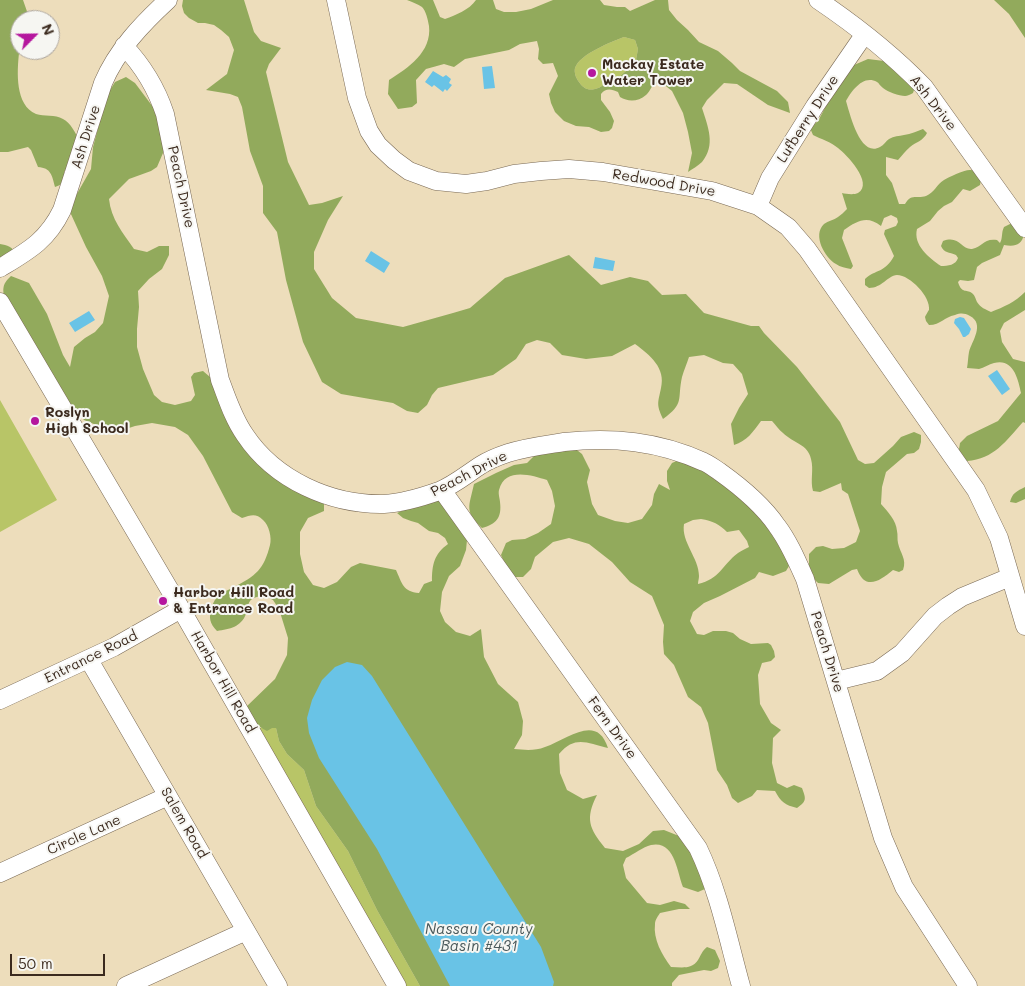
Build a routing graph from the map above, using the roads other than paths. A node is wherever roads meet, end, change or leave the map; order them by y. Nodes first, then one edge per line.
1 (168, 0) edge
2 (336, 0) edge
3 (818, 0) edge
4 (864, 34) junction
5 (124, 46) junction
6 (758, 206) junction
7 (1025, 228) edge
8 (0, 268) edge
9 (0, 302) edge
10 (442, 490) junction
11 (1010, 577) junction
12 (181, 609) junction
13 (1025, 626) edge
14 (89, 660) junction
15 (836, 681) junction
16 (0, 700) edge
17 (168, 796) junction
18 (0, 873) edge
19 (246, 931) junction
20 (126, 986) edge
21 (278, 986) edge
22 (397, 986) edge
23 (741, 986) edge
24 (968, 986) edge

1 - 5 street, Ash Drive
2 - 6 street, Redwood Drive
3 - 4 street, Ash Drive
4 - 6 street, Lufberry Drive
4 - 7 street, Ash Drive
5 - 8 street, Ash Drive
5 - 10 street, Peach Drive
6 - 11 street, Redwood Drive
9 - 12 street, Harbor Hill Road
10 - 15 street, Peach Drive
10 - 23 street, Fern Drive
11 - 13 street, Redwood Drive
11 - 15 street
12 - 14 street, Entrance Road
12 - 22 street, Harbor Hill Road
14 - 16 street, Entrance Road
14 - 17 street, Salem Road
15 - 24 street, Peach Drive
17 - 18 street, Circle Lane
17 - 19 street, Salem Road
19 - 20 street
19 - 21 street, Salem Road

